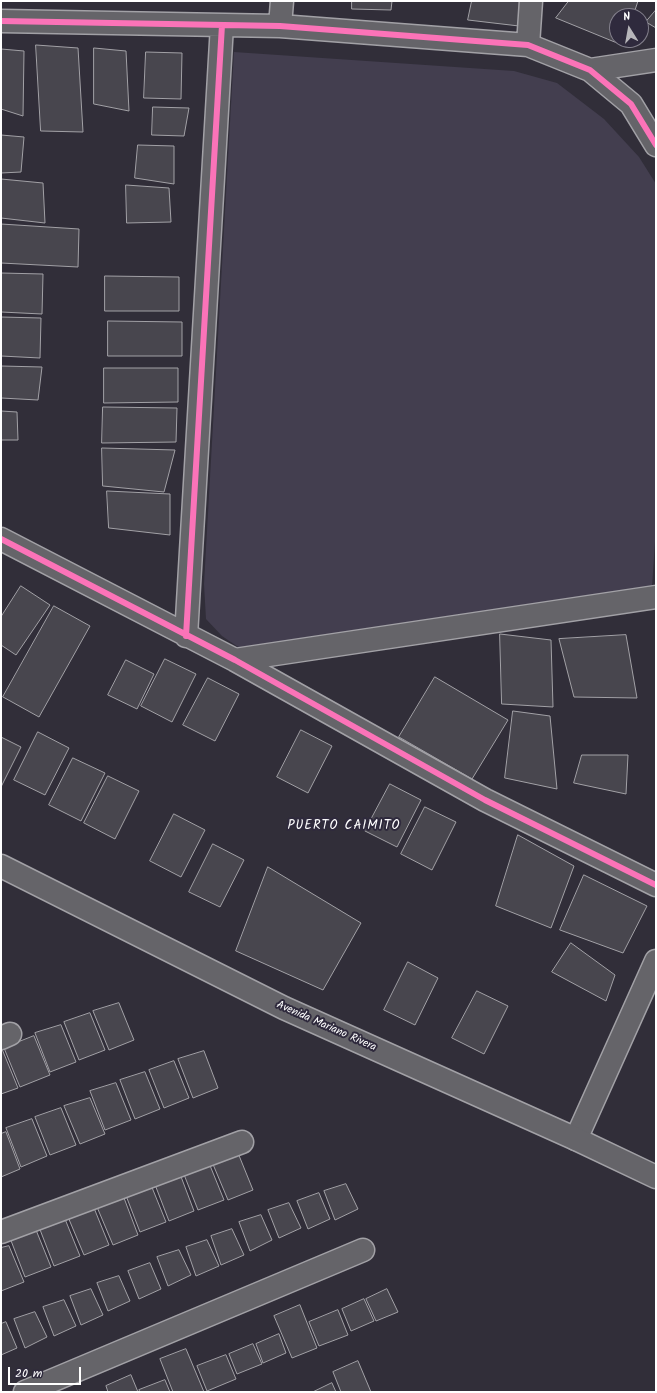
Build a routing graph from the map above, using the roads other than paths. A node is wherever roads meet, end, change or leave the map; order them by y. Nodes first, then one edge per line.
1 (282, 1) edge
2 (531, 1) edge
3 (1, 21) edge
4 (222, 25) junction
5 (280, 26) junction
6 (528, 45) junction
7 (656, 60) edge
8 (590, 70) junction
9 (656, 145) edge
10 (1, 539) edge
11 (656, 597) edge
12 (186, 636) junction
13 (235, 660) junction
14 (1, 866) edge
15 (656, 885) edge
16 (656, 961) edge
17 (576, 1139) junction
18 (242, 1142) dead end
19 (656, 1177) edge
20 (1, 1232) edge
21 (363, 1250) dead end
22 (25, 1392) edge

1 - 5 street
2 - 6 street
3 - 4 street
4 - 5 street
4 - 12 street
5 - 6 street
6 - 8 street
7 - 8 street
8 - 9 street
10 - 12 street
11 - 13 street
12 - 13 street
13 - 15 street
14 - 17 street, Avenida Mariano Rivera
16 - 17 street
17 - 19 street, Avenida Mariano Rivera
18 - 20 street
21 - 22 street

